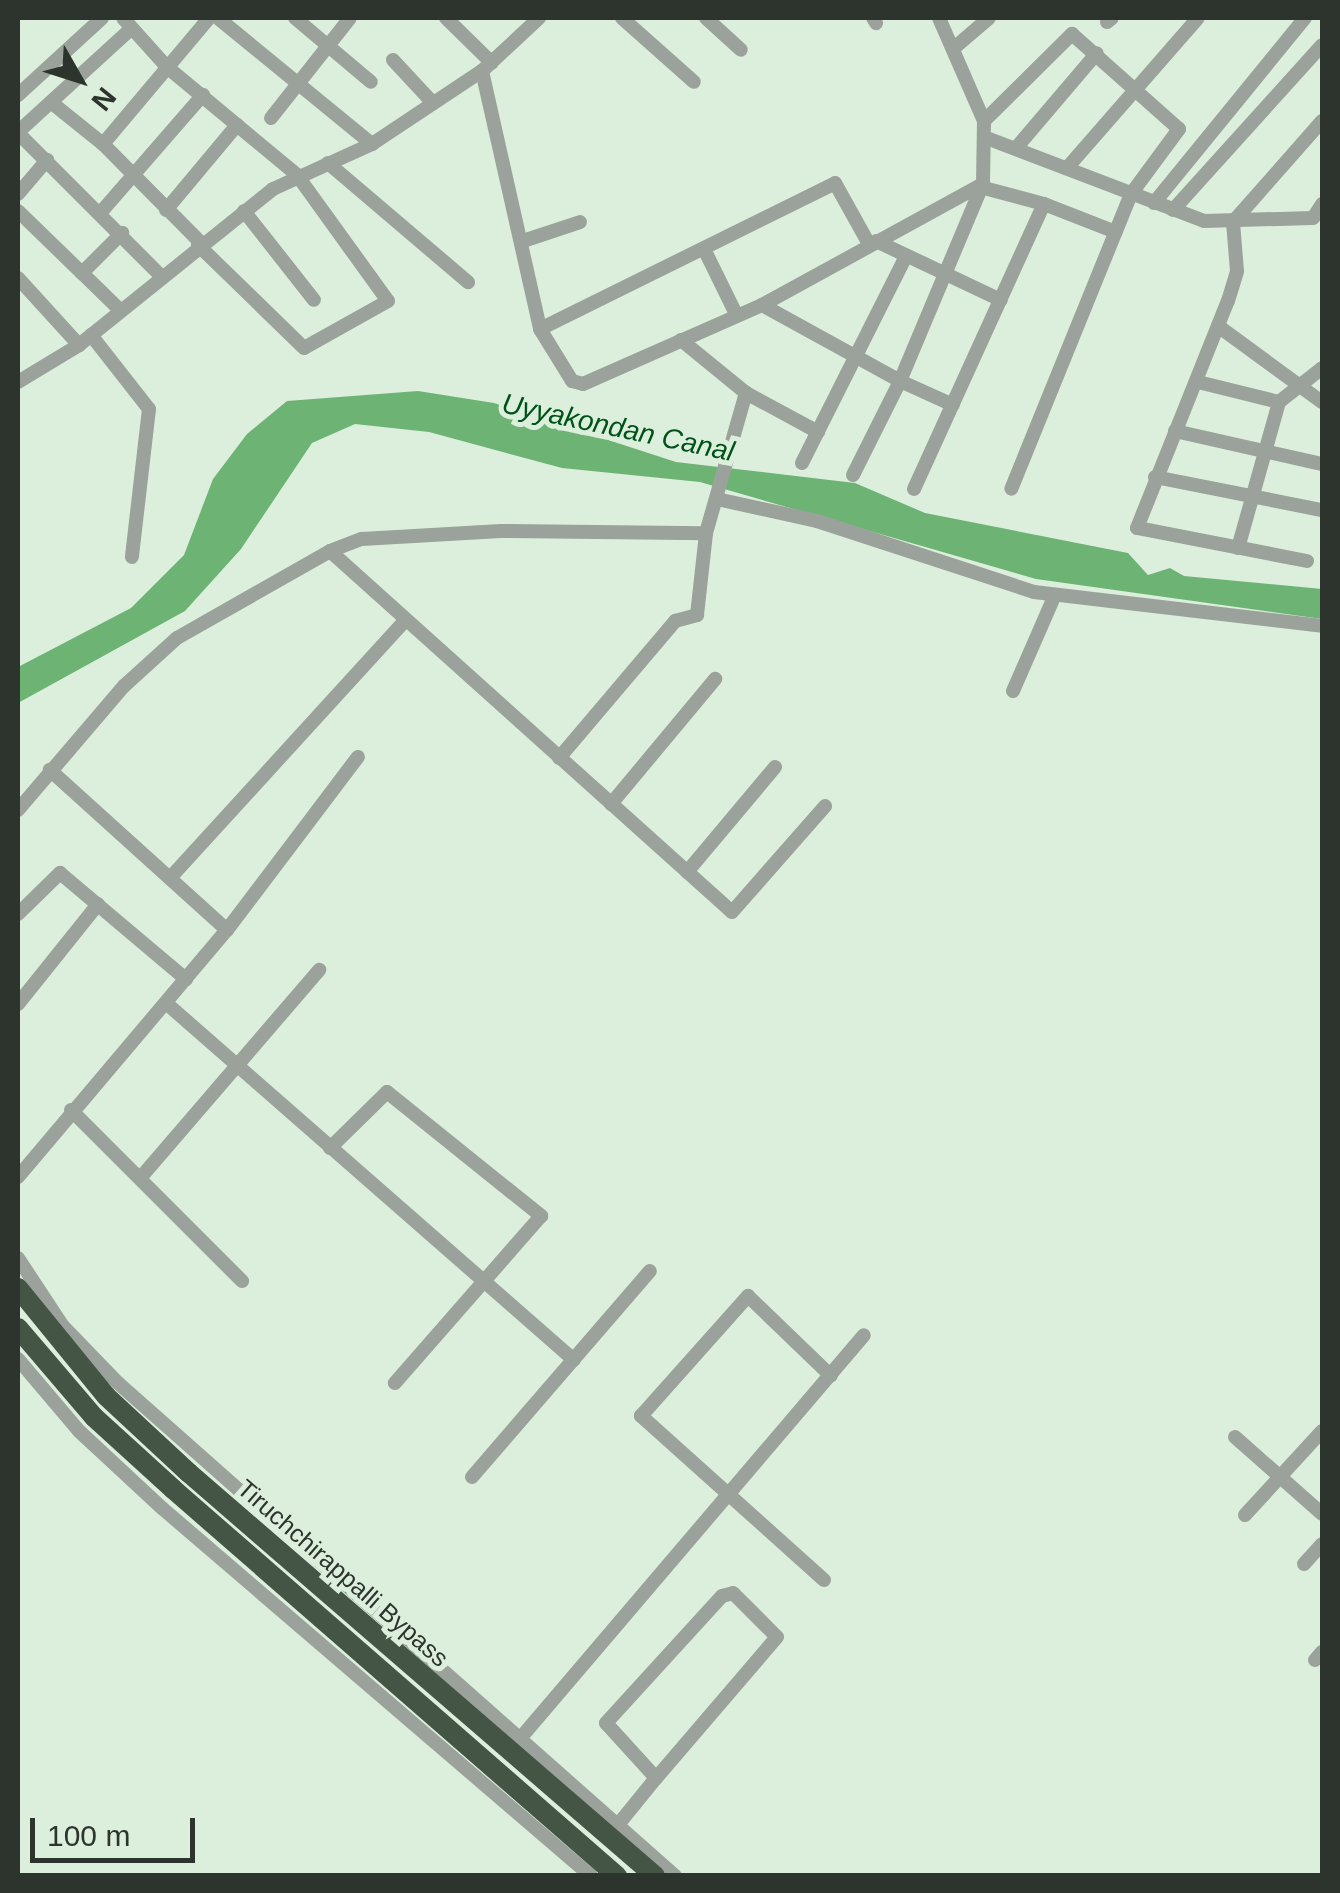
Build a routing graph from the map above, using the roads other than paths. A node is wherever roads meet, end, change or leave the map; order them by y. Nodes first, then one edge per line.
1 (102, 18) edge
2 (209, 18) edge
3 (218, 18) edge
4 (294, 18) edge
5 (350, 18) edge
6 (446, 18) edge
7 (622, 18) edge
8 (706, 18) edge
9 (940, 18) edge
10 (989, 18) edge
11 (1198, 18) edge
12 (530, 20) edge
13 (1304, 20) edge
14 (128, 23) edge
15 (1322, 42) edge
16 (328, 45) junction
17 (954, 48) junction
18 (741, 50) dead end
19 (1098, 53) junction
20 (393, 60) dead end
21 (167, 67) junction
22 (487, 68) junction
23 (300, 82) junction
24 (371, 82) dead end
25 (694, 82) dead end
26 (1135, 86) junction
27 (18, 95) edge
28 (202, 95) junction
29 (52, 103) junction
30 (433, 103) junction
31 (271, 118) dead end
32 (984, 121) junction
33 (1322, 121) edge
34 (237, 124) junction
35 (18, 133) edge
36 (984, 138) junction
37 (102, 144) junction
38 (372, 144) junction
39 (1017, 148) junction
40 (48, 160) junction
41 (328, 163) junction
42 (1067, 168) junction
43 (298, 174) junction
44 (135, 176) junction
45 (984, 186) junction
46 (18, 194) edge
47 (1131, 194) junction
48 (1154, 203) junction
49 (1044, 204) junction
50 (1322, 204) edge
51 (102, 210) junction
52 (166, 210) junction
53 (1174, 210) junction
54 (18, 211) edge
55 (244, 211) junction
56 (580, 222) dead end
57 (1233, 222) junction
58 (1116, 232) junction
59 (122, 233) junction
60 (524, 240) junction
61 (199, 243) junction
62 (872, 243) junction
63 (705, 250) junction
64 (905, 258) junction
65 (82, 273) junction
66 (160, 275) junction
67 (18, 278) edge
68 (946, 279) junction
69 (468, 282) dead end
70 (314, 300) dead end
71 (1001, 300) junction
72 (762, 305) junction
73 (120, 310) junction
74 (737, 316) junction
75 (1218, 326) junction
76 (540, 329) junction
77 (85, 340) junction
78 (681, 340) junction
79 (853, 357) junction
80 (1322, 368) edge
81 (900, 381) junction
82 (18, 382) edge
83 (1198, 382) junction
84 (1303, 382) junction
85 (746, 393) junction
86 (1279, 402) junction
87 (1322, 402) edge
88 (953, 405) junction
89 (818, 432) junction
90 (1175, 432) junction
91 (1264, 450) junction
92 (802, 464) dead end
93 (1322, 464) edge
94 (853, 475) dead end
95 (1155, 477) junction
96 (914, 489) dead end
97 (1011, 489) dead end
98 (717, 498) junction
99 (1251, 500) junction
100 (1322, 510) edge
101 (706, 533) junction
102 (1238, 548) junction
103 (330, 551) junction
104 (132, 557) dead end
105 (1306, 561) dead end
106 (1055, 595) junction
107 (404, 622) junction
108 (1322, 626) edge
109 (715, 679) dead end
110 (1014, 691) dead end
111 (358, 757) dead end
112 (559, 758) junction
113 (775, 766) dead end
114 (50, 770) junction
115 (611, 804) junction
116 (824, 806) dead end
117 (18, 810) edge
118 (687, 872) junction
119 (170, 878) junction
120 (98, 904) junction
121 (18, 914) edge
122 (227, 930) junction
123 (319, 970) dead end
124 (186, 979) junction
125 (166, 1003) junction
126 (18, 1004) edge
127 (239, 1068) junction
128 (72, 1110) junction
129 (330, 1148) junction
130 (142, 1176) junction
131 (18, 1177) edge
132 (18, 1258) edge
133 (650, 1271) dead end
134 (483, 1278) junction
135 (242, 1281) dead end
136 (18, 1288) edge
137 (18, 1328) edge
138 (864, 1336) dead end
139 (18, 1358) edge
140 (574, 1360) junction
141 (831, 1376) junction
142 (395, 1382) dead end
143 (1322, 1432) edge
144 (1235, 1437) dead end
145 (472, 1477) dead end
146 (1280, 1478) junction
147 (728, 1496) junction
148 (1322, 1514) edge
149 (1245, 1516) dead end
150 (1322, 1544) edge
151 (1304, 1564) dead end
152 (824, 1580) dead end
153 (518, 1740) junction
154 (656, 1778) junction
155 (617, 1826) junction
156 (592, 1876) edge
157 (617, 1876) edge
158 (655, 1876) edge
159 (675, 1876) edge

1 - 27 street
2 - 21 street
3 - 23 street
4 - 16 street
5 - 16 street
6 - 22 street
7 - 25 street
8 - 18 street
9 - 17 street
10 - 17 street
11 - 26 street
12 - 22 street
13 - 15 street
13 - 48 street
14 - 21 street
14 - 29 street
15 - 53 street
16 - 23 street
16 - 24 street
17 - 32 street
19 - 26 street
19 - 32 street
19 - 39 street
20 - 30 street
21 - 28 street
21 - 37 street
22 - 30 street
22 - 60 street
23 - 31 street
23 - 38 street
26 - 42 street
26 - 47 street
28 - 34 street
28 - 44 street
29 - 35 street
29 - 37 street
30 - 38 street
32 - 36 street
33 - 57 street
34 - 43 street
34 - 52 street
35 - 40 street
36 - 39 street
36 - 45 street
37 - 44 street
38 - 41 street
39 - 42 street
40 - 46 street
40 - 51 street
41 - 43 street
41 - 69 street
42 - 47 street
43 - 55 street
43 - 61 street
44 - 51 street
44 - 52 street
45 - 49 street
45 - 62 street
45 - 68 street
47 - 48 street
47 - 58 street
48 - 53 street
49 - 58 street
49 - 71 street
50 - 57 street
51 - 59 street
52 - 61 street
53 - 57 street
54 - 65 street
55 - 61 street
55 - 70 street
56 - 60 street
57 - 75 street
58 - 97 street
59 - 65 street
59 - 66 street
60 - 76 street
61 - 66 street
62 - 63 street
62 - 64 street
62 - 72 street
63 - 74 street
63 - 76 street
64 - 68 street
64 - 79 street
65 - 73 street
66 - 73 street
67 - 77 street
68 - 71 street
68 - 81 street
71 - 88 street
72 - 74 street
72 - 79 street
73 - 77 street
74 - 78 street
75 - 83 street
75 - 84 street
76 - 78 street
77 - 82 street
77 - 104 street
78 - 85 street
79 - 81 street
79 - 89 street
80 - 84 street
81 - 88 street
81 - 94 street
83 - 86 street
83 - 90 street
84 - 86 street
84 - 87 street
85 - 89 street
85 - 98 street
86 - 91 street
88 - 96 street
89 - 92 street
90 - 91 street
90 - 95 street
91 - 93 street
91 - 99 street
95 - 99 street
95 - 102 street
98 - 101 street
98 - 106 street
99 - 100 street
99 - 102 street
101 - 103 street
101 - 112 street
102 - 105 street
103 - 107 street
103 - 114 street
106 - 108 street
106 - 110 street
107 - 112 street
107 - 119 street
109 - 115 street
111 - 122 street
112 - 115 street
113 - 118 street
114 - 117 street
114 - 119 street
115 - 118 street
116 - 118 street
119 - 122 street
120 - 121 street
120 - 124 street
120 - 126 street
122 - 124 street
123 - 127 street
124 - 125 street
125 - 127 street
125 - 128 street
127 - 129 street
127 - 130 street
128 - 130 street
128 - 131 street
129 - 134 street
129 - 134 street
130 - 135 street
132 - 153 street
133 - 140 street
134 - 140 street
134 - 142 street
136 - 158 highway, Tiruchchirappalli Bypass
137 - 157 highway, Tiruchchirappalli Bypass
138 - 141 street
139 - 156 street
140 - 145 street
141 - 147 street
141 - 147 street
143 - 146 street
144 - 146 street
146 - 148 street
146 - 149 street
147 - 152 street
147 - 153 street
150 - 151 street
153 - 155 street
154 - 154 street
154 - 155 street
155 - 159 street

